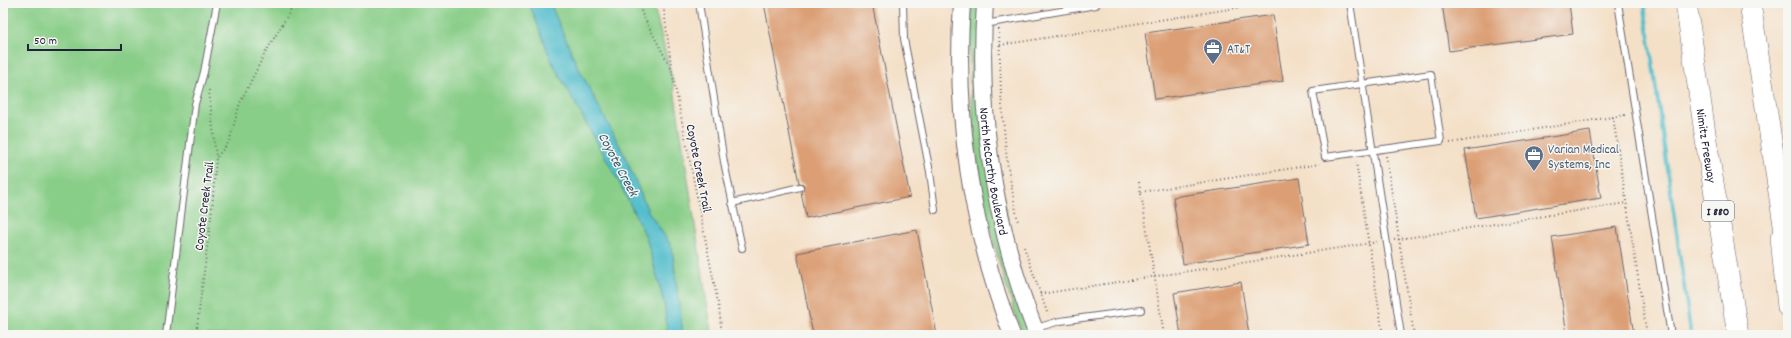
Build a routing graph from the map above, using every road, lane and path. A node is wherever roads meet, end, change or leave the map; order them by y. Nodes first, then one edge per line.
1 (217, 3) edge
2 (295, 3) edge
3 (639, 3) edge
4 (663, 3) edge
5 (699, 3) edge
6 (903, 3) edge
7 (962, 3) edge
8 (985, 3) edge
9 (1268, 3) edge
10 (1350, 3) edge
11 (1618, 3) edge
12 (1686, 3) edge
13 (1750, 3) edge
14 (1096, 5) dead end
15 (991, 23) junction
16 (1000, 45) junction
17 (672, 71) junction
18 (204, 72) junction
19 (1363, 84) junction
20 (1613, 117) dead end
21 (1773, 148) junction
22 (1373, 149) junction
23 (1386, 153) dead end
24 (216, 158) junction
25 (1356, 158) dead end
26 (1139, 182) dead end
27 (800, 187) dead end
28 (732, 203) junction
29 (1626, 203) junction
30 (935, 210) dead end
31 (1019, 228) dead end
32 (1399, 239) junction
33 (1387, 241) junction
34 (1023, 243) dead end
35 (1369, 244) junction
36 (742, 248) dead end
37 (1788, 251) edge
38 (1155, 277) junction
39 (1040, 294) junction
40 (1788, 307) edge
41 (1140, 310) dead end
42 (1051, 323) junction
43 (1036, 332) edge
44 (1738, 333) edge
45 (166, 335) edge
46 (196, 335) edge
47 (722, 335) edge
48 (1012, 335) edge
49 (1164, 335) edge
50 (1383, 335) edge
51 (1401, 335) edge
52 (1414, 335) edge
53 (1647, 335) edge
54 (1671, 335) edge

1 - 18 lane
2 - 24 path, Coyote Creek Trail
3 - 17 path
4 - 17 path, Coyote Creek Trail
5 - 28 lane
6 - 30 lane
7 - 48 main road, North McCarthy Boulevard
8 - 15 main road, North McCarthy Boulevard
9 - 16 path
10 - 19 lane
11 - 54 lane
12 - 44 highway, Nimitz Freeway / I 880
13 - 21 highway
14 - 15 lane
15 - 16 path
15 - 43 main road, North McCarthy Boulevard
16 - 31 path
17 - 47 path, Coyote Creek Trail
18 - 24 path
18 - 45 lane
19 - 22 lane
19 - 22 lane
19 - 22 lane
20 - 29 path
21 - 37 highway
21 - 40 highway
22 - 33 lane
23 - 32 path
24 - 46 path, Coyote Creek Trail
25 - 35 path
26 - 38 path
27 - 28 lane
28 - 36 lane
29 - 32 path
29 - 53 path
32 - 33 path
32 - 52 path
33 - 35 path
33 - 51 lane
34 - 39 path
35 - 38 path
35 - 50 path
38 - 39 path
38 - 49 path
39 - 42 path
41 - 42 lane
42 - 43 lane

